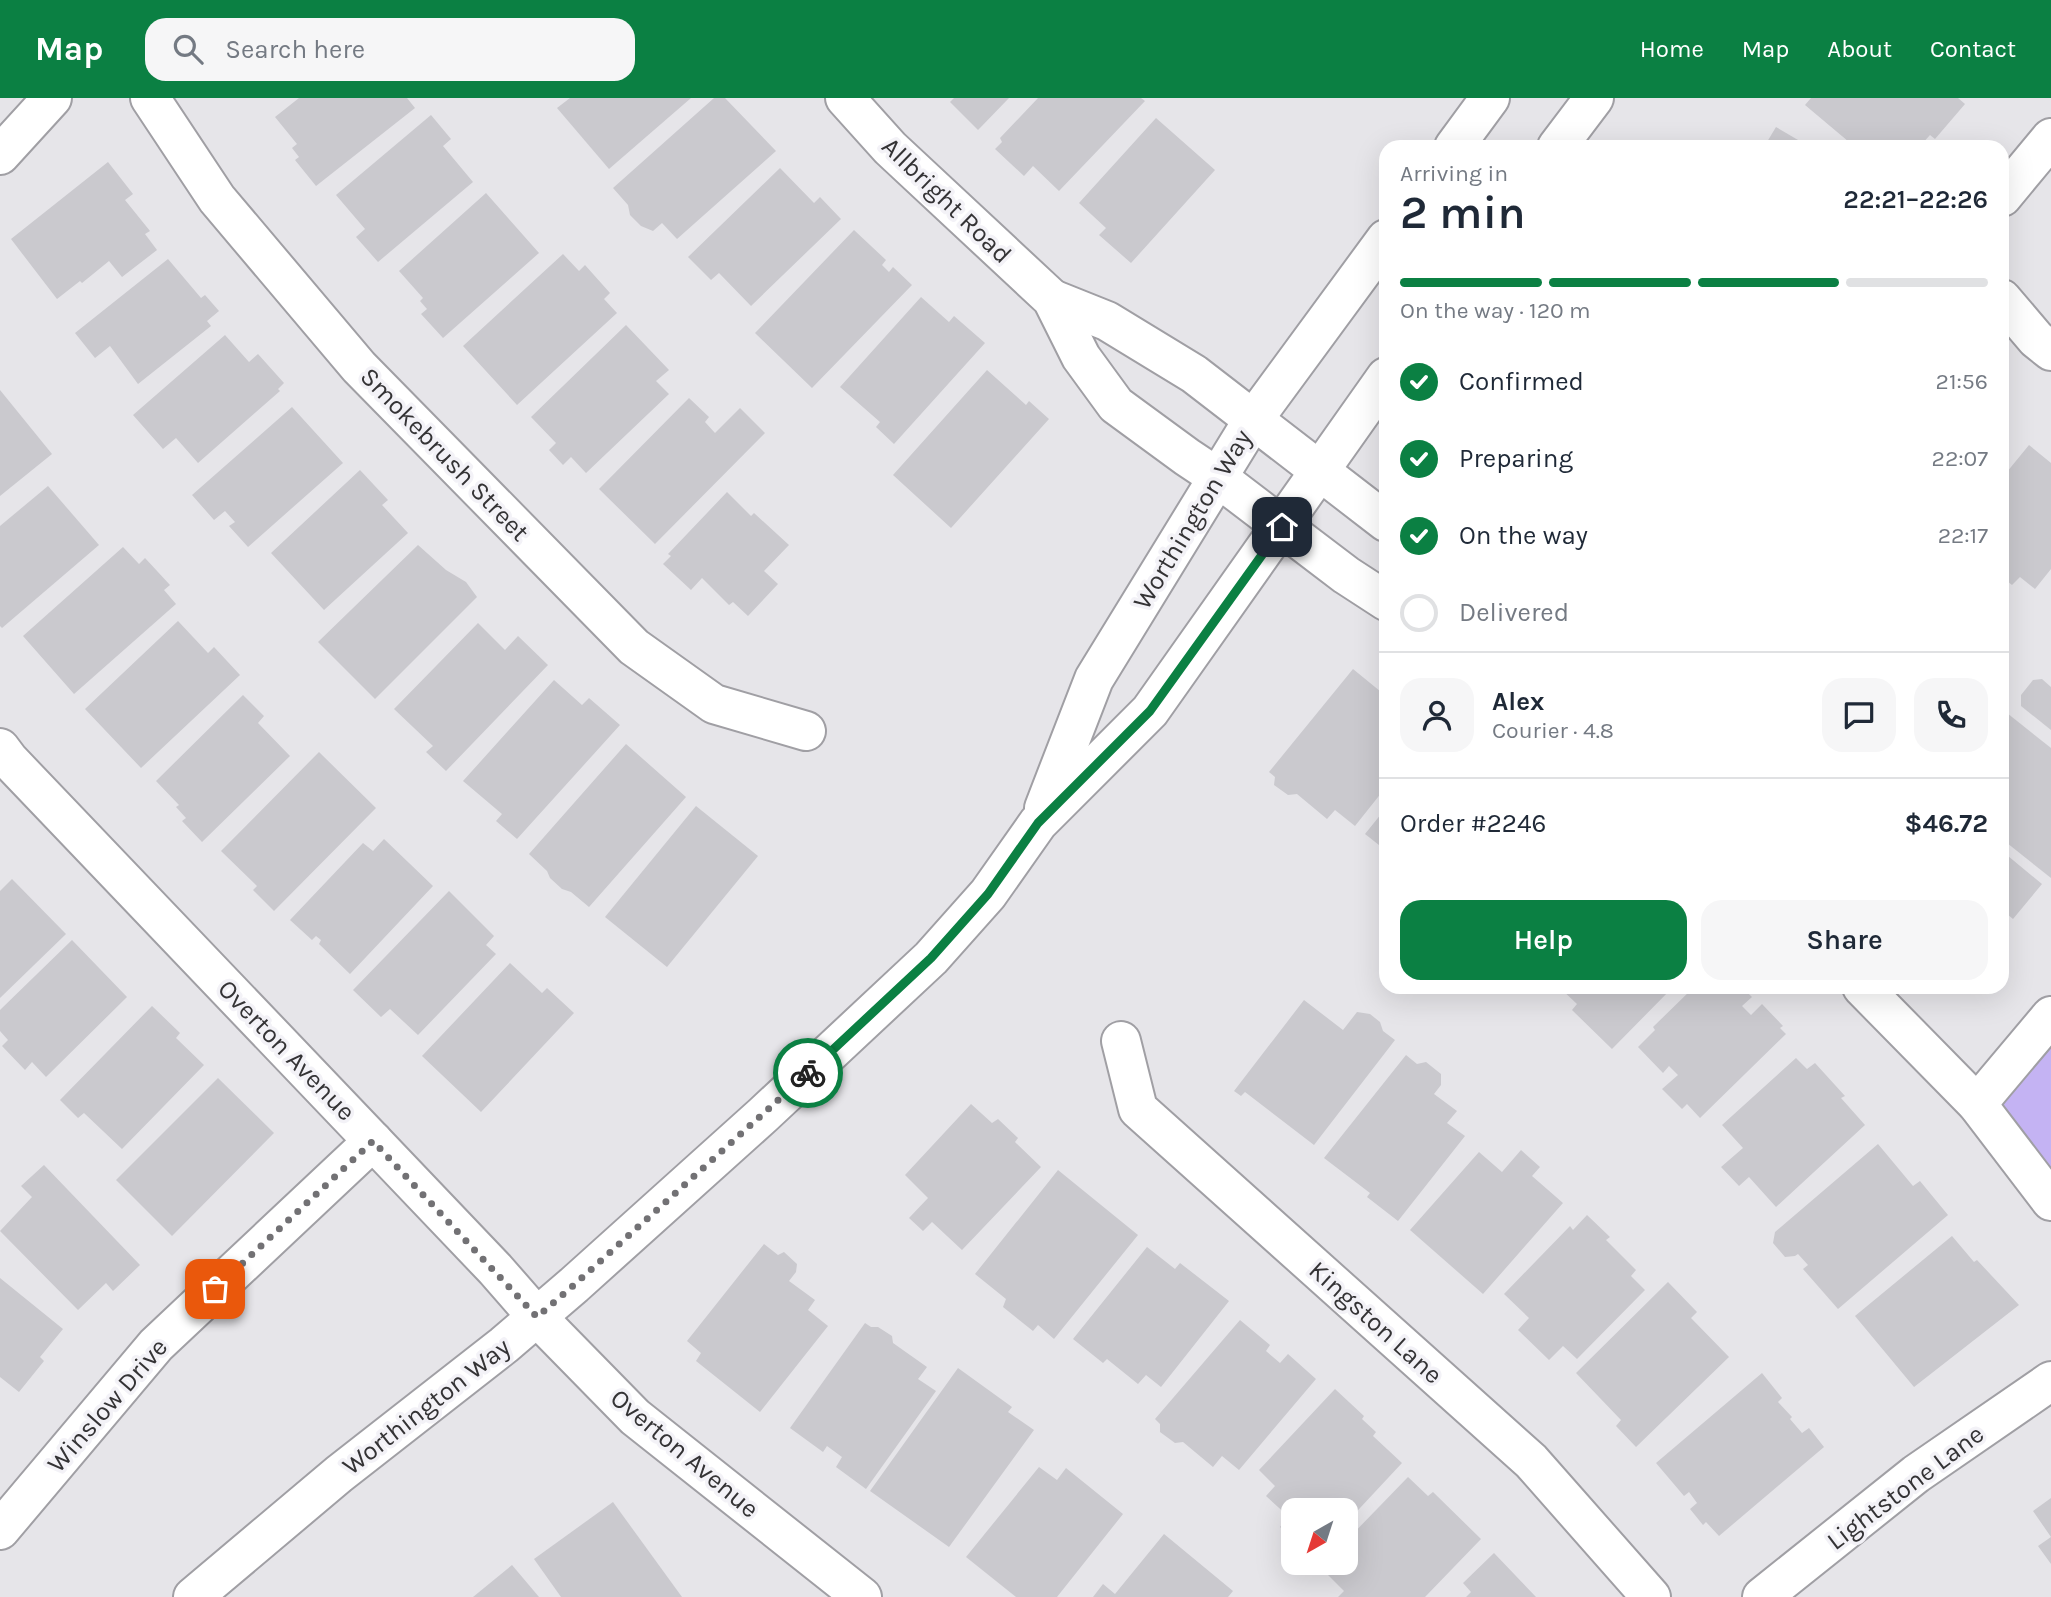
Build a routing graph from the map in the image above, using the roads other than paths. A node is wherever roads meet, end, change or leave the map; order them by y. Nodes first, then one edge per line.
1 (52, 98) edge
2 (150, 98) edge
3 (845, 98) edge
4 (1490, 98) edge
5 (1594, 98) edge
6 (2051, 138) edge
7 (1459, 140) edge
8 (1562, 140) edge
9 (0, 155) edge
10 (2009, 189) edge
11 (1379, 248) edge
12 (1052, 299) junction
13 (2009, 307) edge
14 (2051, 351) edge
15 (1379, 387) edge
16 (1253, 419) junction
17 (1320, 471) junction
18 (1217, 477) junction
19 (1379, 517) edge
20 (1282, 527) junction
21 (1379, 596) edge
22 (806, 731) dead end
23 (3, 760) edge
24 (1038, 823) junction
25 (1869, 994) edge
26 (2051, 1016) edge
27 (1121, 1041) dead end
28 (1977, 1104) junction
29 (373, 1141) junction
30 (2051, 1201) edge
31 (537, 1317) junction
32 (2051, 1381) edge
33 (0, 1530) edge
34 (842, 1592) edge
35 (193, 1597) edge
36 (1651, 1597) edge
37 (1762, 1597) edge

1 - 9 street
2 - 22 street, Smokebrush Street
3 - 12 street, Allbright Road
4 - 7 street
5 - 8 street
6 - 10 street
11 - 16 street, Worthington Way
12 - 16 street, Allbright Road
12 - 18 street, Allbright Road
13 - 14 street
15 - 17 street, Worthington Way
16 - 17 street, Allbright Road
16 - 18 street, Worthington Way
17 - 19 street, Allbright Road
17 - 20 street, Worthington Way
18 - 20 street, Allbright Road
18 - 24 street, Worthington Way
20 - 21 street, Allbright Road
20 - 24 street, Worthington Way
23 - 29 street, Overton Avenue
24 - 31 street, Worthington Way
25 - 28 street
26 - 28 street
27 - 36 street, Kingston Lane
28 - 30 street
29 - 31 street, Overton Avenue
29 - 33 street, Winslow Drive
31 - 34 street, Overton Avenue
31 - 35 street, Worthington Way
32 - 37 street, Lightstone Lane

